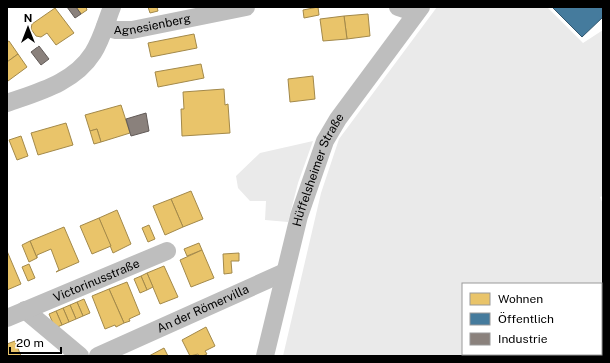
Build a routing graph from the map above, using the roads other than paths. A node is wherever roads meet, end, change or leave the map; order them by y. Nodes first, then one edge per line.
1 (112, 7) edge
2 (246, 7) edge
3 (398, 7) edge
4 (418, 10) edge
5 (105, 27) junction
6 (7, 103) edge
7 (167, 251) dead end
8 (285, 272) junction
9 (25, 310) junction
10 (7, 318) edge
11 (80, 356) edge
12 (98, 356) edge
13 (265, 356) edge

1 - 5 street, Agnesienberg
2 - 5 street, Agnesienberg
3 - 4 street
4 - 8 street, Hüffelsheimer Straße
5 - 6 street, Agnesienberg
7 - 9 street, Victorinusstraße
8 - 12 street, An der Römervilla
8 - 13 street, Hüffelsheimer Straße
9 - 10 street, Victorinusstraße
9 - 11 street

